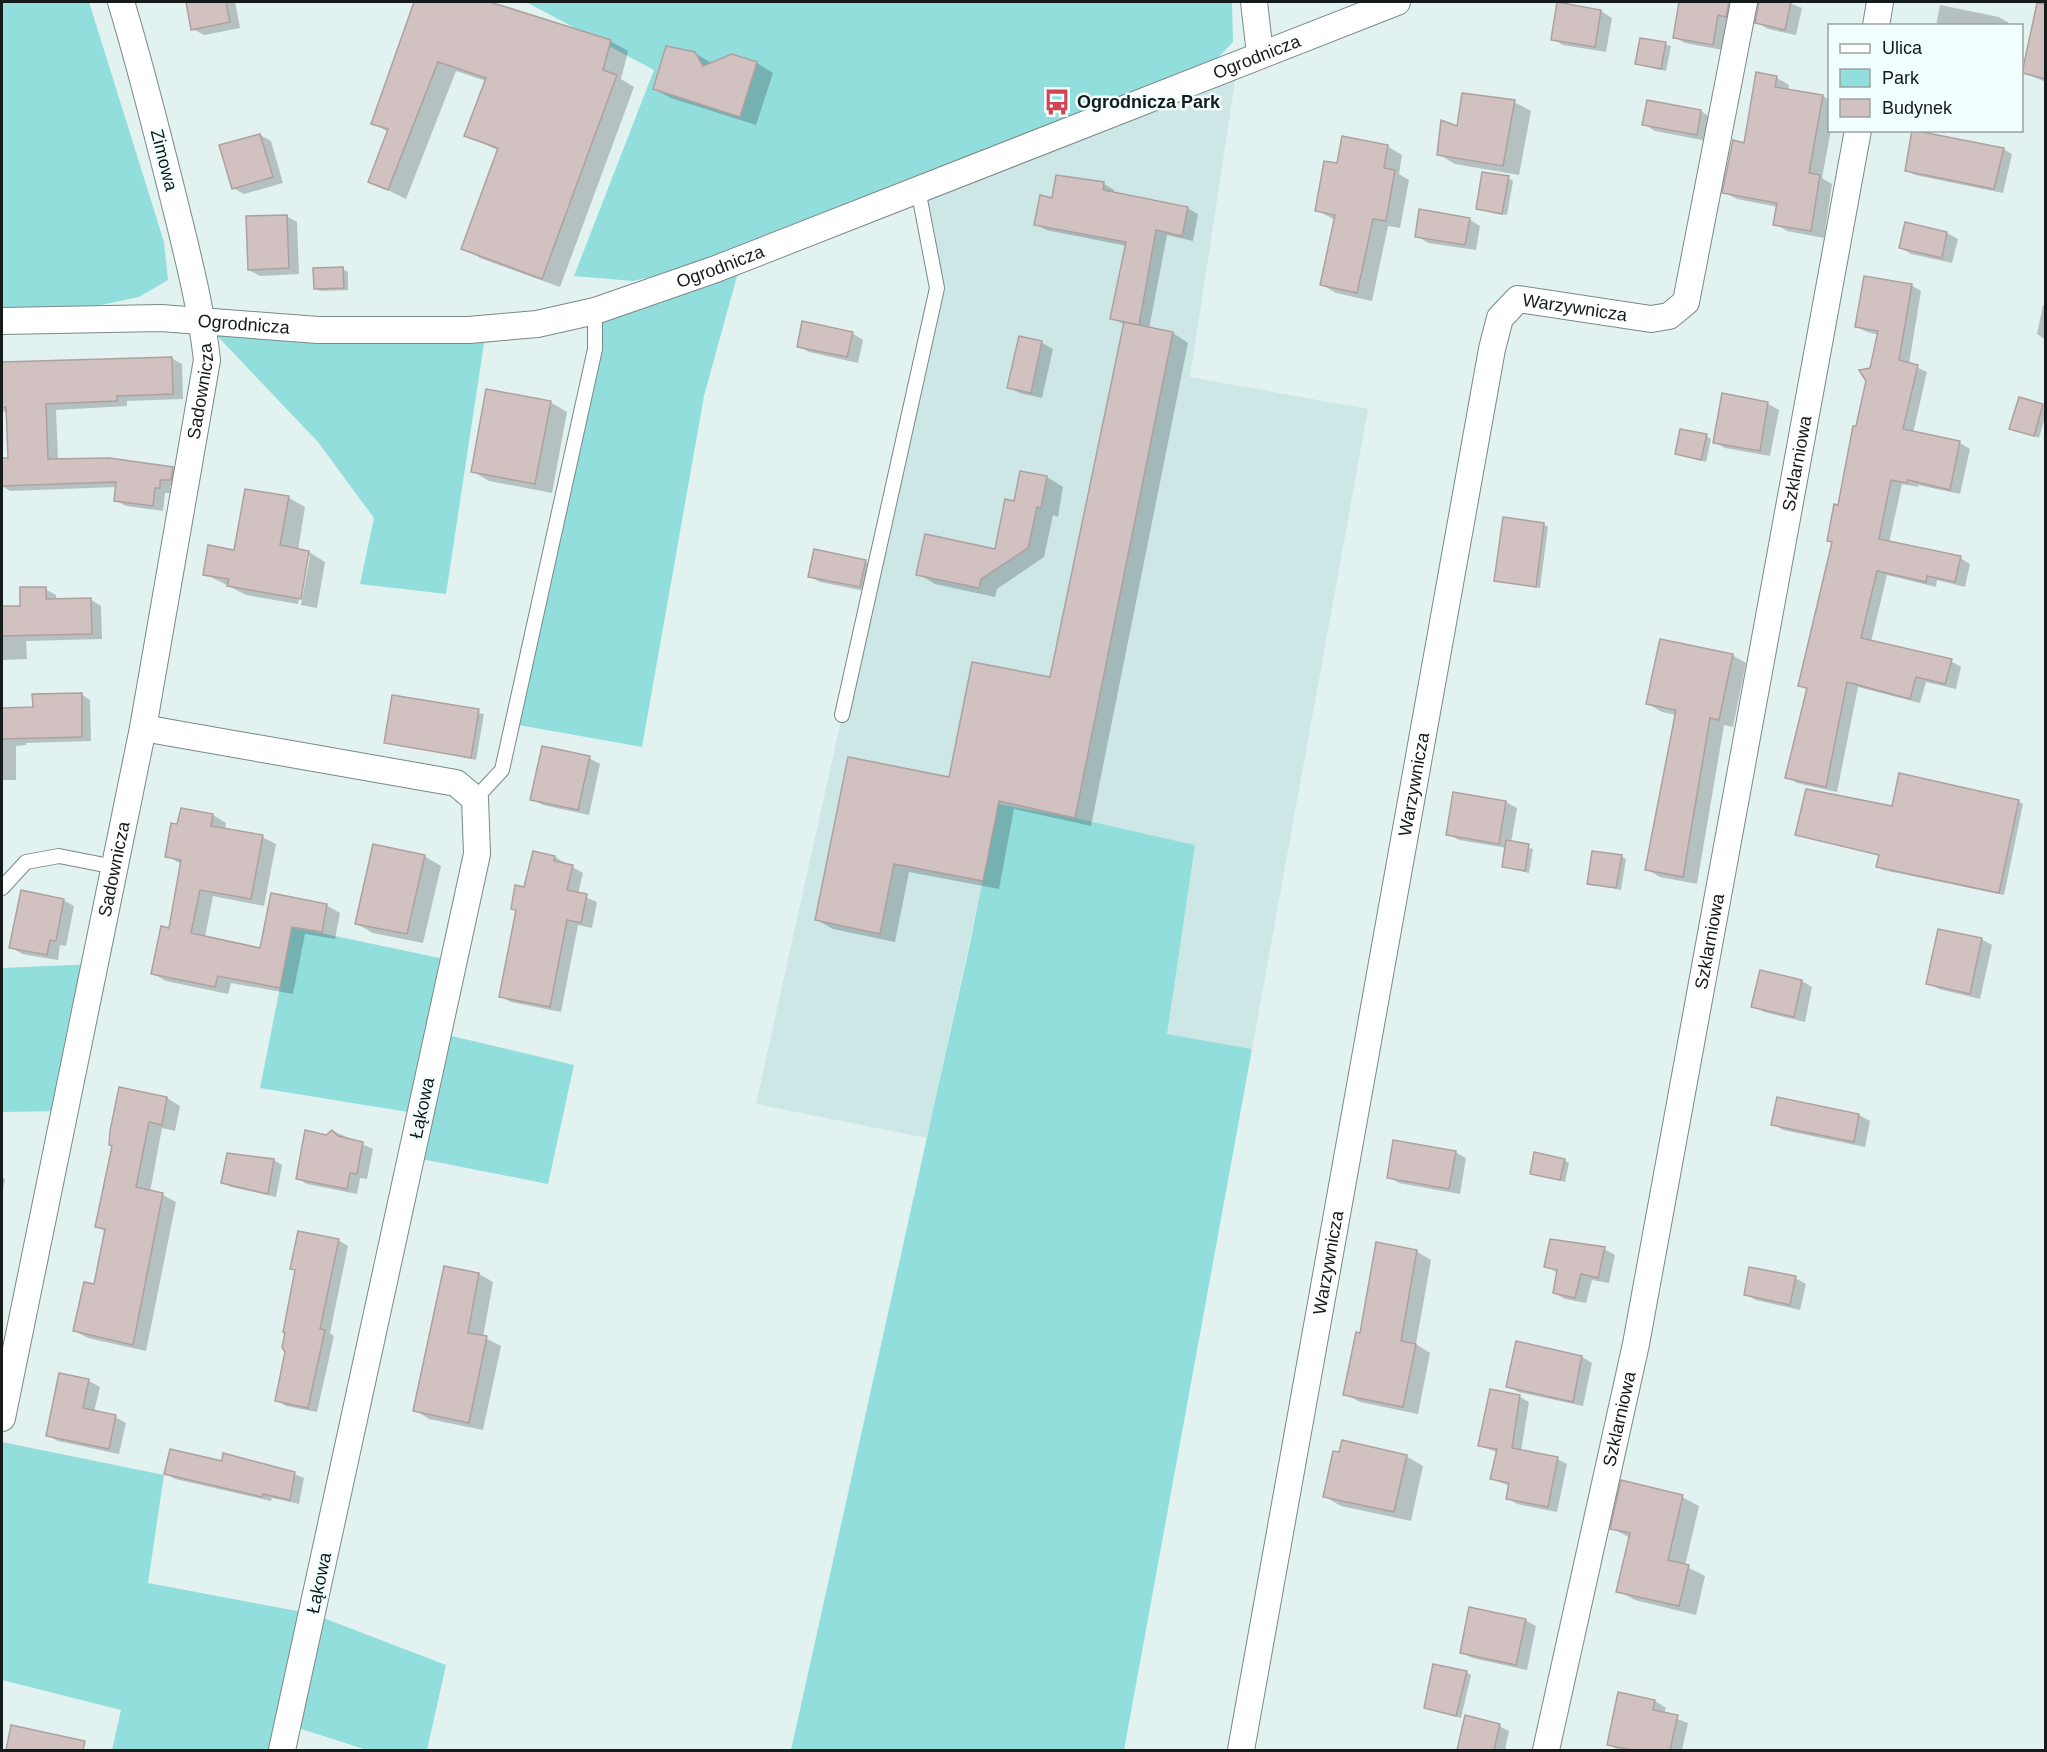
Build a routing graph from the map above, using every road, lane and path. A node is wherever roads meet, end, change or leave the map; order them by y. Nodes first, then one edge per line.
1 (122, 2) edge
2 (1254, 2) edge
3 (1390, 2) edge
4 (1744, 2) edge
5 (1880, 2) edge
6 (1876, 24) edge
7 (1260, 54) junction
8 (1858, 132) edge
9 (918, 189) junction
10 (595, 311) junction
11 (202, 320) junction
12 (2, 321) edge
13 (842, 716) dead end
14 (142, 728) junction
15 (475, 799) junction
16 (115, 867) junction
17 (2, 888) edge
18 (2, 1418) edge
19 (282, 1750) edge
20 (1240, 1750) edge
21 (1546, 1750) edge

1 - 11 street, Zimowa
2 - 7 street
3 - 7 street, Ogrodnicza
4 - 20 street, Warzywnicza
5 - 6 street
7 - 9 street, Ogrodnicza
8 - 21 street, Szklarniowa
9 - 10 street, Ogrodnicza
9 - 13 lane
10 - 11 street, Ogrodnicza
10 - 15 lane
11 - 12 street, Ogrodnicza
11 - 14 street, Sadownicza
14 - 15 street
14 - 16 street, Sadownicza
15 - 19 street, Łąkowa
16 - 17 lane
16 - 18 street, Sadownicza

